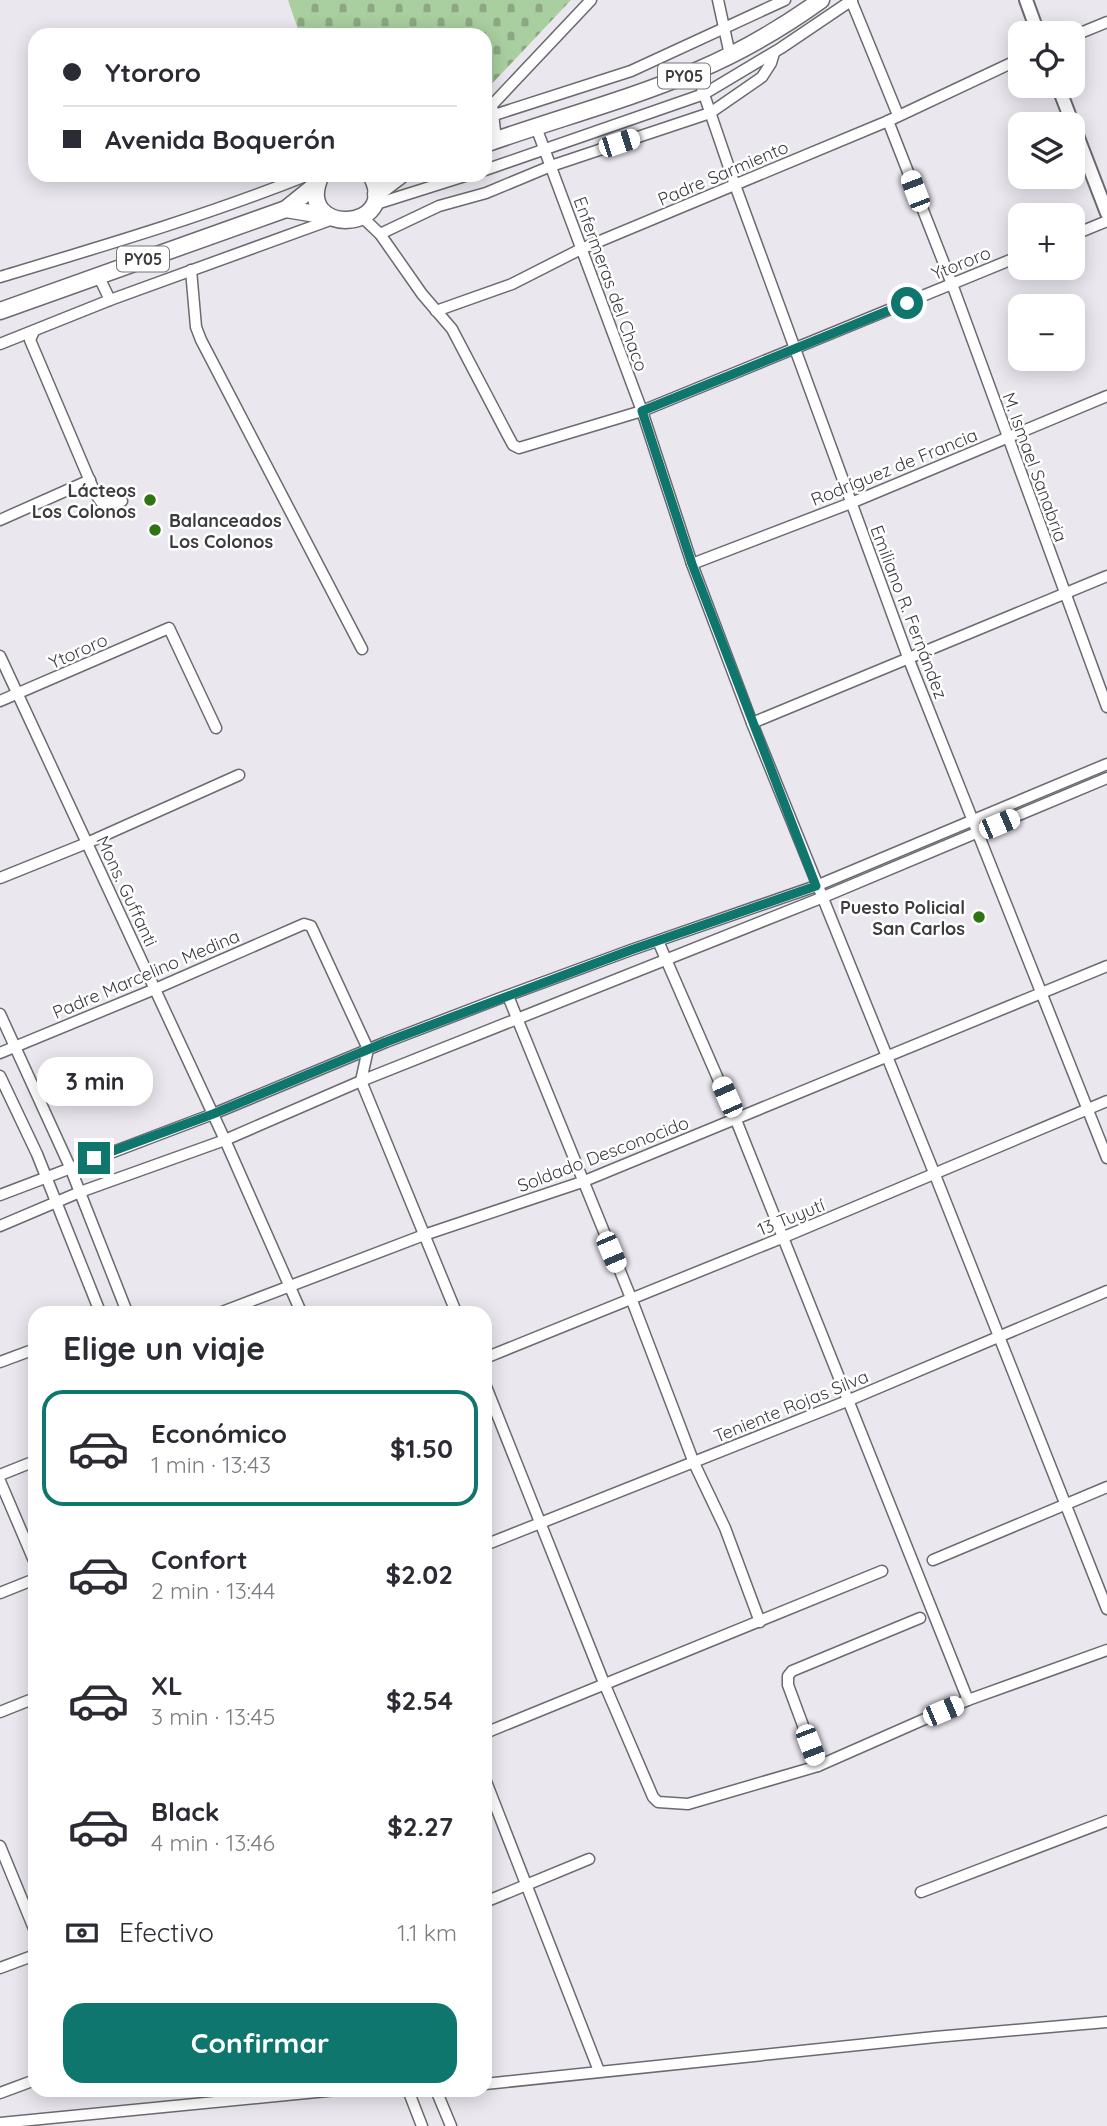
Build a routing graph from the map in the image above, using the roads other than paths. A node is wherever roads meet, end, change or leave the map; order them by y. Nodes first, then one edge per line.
1 (591, 0) edge
2 (718, 0) edge
3 (785, 0) edge
4 (821, 0) edge
5 (851, 0) edge
6 (1026, 0) edge
7 (1034, 21) edge
8 (1107, 22) edge
9 (724, 26) junction
10 (1085, 31) edge
11 (774, 53) junction
12 (730, 55) junction
13 (1008, 65) edge
14 (696, 71) junction
15 (704, 94) junction
16 (1063, 98) edge
17 (492, 105) edge
18 (710, 113) junction
19 (898, 115) junction
20 (492, 116) edge
21 (888, 121) junction
22 (536, 127) junction
23 (492, 141) edge
24 (545, 150) junction
25 (551, 166) junction
26 (492, 168) edge
27 (301, 182) edge
28 (312, 182) edge
29 (316, 182) edge
30 (371, 182) edge
31 (394, 182) edge
32 (445, 182) edge
33 (735, 185) junction
34 (371, 205) junction
35 (286, 209) junction
36 (1107, 213) edge
37 (330, 217) junction
38 (1107, 221) edge
39 (1085, 230) edge
40 (380, 234) junction
41 (581, 249) junction
42 (1008, 261) edge
43 (191, 270) junction
44 (98, 275) junction
45 (0, 277) edge
46 (952, 284) junction
47 (110, 300) junction
48 (0, 311) edge
49 (436, 311) junction
50 (34, 331) junction
51 (0, 344) edge
52 (795, 349) junction
53 (1107, 396) edge
54 (642, 411) junction
55 (1007, 438) junction
56 (90, 480) junction
57 (122, 501) dead end
58 (851, 503) junction
59 (0, 520) edge
60 (692, 564) junction
61 (1107, 576) edge
62 (1065, 594) junction
63 (362, 649) dead end
64 (0, 656) edge
65 (909, 660) junction
66 (18, 694) junction
67 (0, 701) edge
68 (1107, 707) edge
69 (752, 723) junction
70 (216, 728) dead end
71 (1107, 764) edge
72 (239, 775) dead end
73 (1107, 779) edge
74 (972, 820) junction
75 (977, 833) junction
76 (87, 843) junction
77 (0, 878) edge
78 (816, 886) junction
79 (821, 898) junction
80 (658, 941) junction
81 (667, 960) junction
82 (1107, 966) edge
83 (155, 989) junction
84 (1040, 994) junction
85 (508, 996) junction
86 (0, 1014) edge
87 (517, 1019) junction
88 (15, 1046) junction
89 (368, 1049) junction
90 (0, 1053) edge
91 (887, 1057) junction
92 (0, 1076) edge
93 (361, 1081) junction
94 (1107, 1101) edge
95 (1086, 1109) junction
96 (213, 1114) junction
97 (736, 1120) junction
98 (225, 1140) junction
99 (1107, 1158) edge
100 (70, 1167) junction
101 (935, 1175) junction
102 (46, 1177) junction
103 (582, 1182) junction
104 (80, 1192) junction
105 (0, 1195) edge
106 (56, 1202) junction
107 (0, 1226) edge
108 (424, 1234) junction
109 (784, 1237) junction
110 (291, 1286) junction
111 (1107, 1291) edge
112 (631, 1298) junction
113 (98, 1306) edge
114 (125, 1306) edge
115 (238, 1306) edge
116 (299, 1306) edge
117 (454, 1306) edge
118 (998, 1337) junction
119 (28, 1352) edge
120 (492, 1355) edge
121 (0, 1362) edge
122 (492, 1401) edge
123 (847, 1401) junction
124 (694, 1463) junction
125 (28, 1464) edge
126 (0, 1475) edge
127 (0, 1481) edge
128 (1107, 1488) edge
129 (1066, 1504) junction
130 (541, 1523) junction
131 (492, 1542) edge
132 (28, 1547) edge
133 (933, 1560) dead end
134 (882, 1572) dead end
135 (28, 1583) edge
136 (0, 1593) edge
137 (1107, 1609) edge
138 (920, 1618) dead end
139 (760, 1622) junction
140 (1107, 1650) edge
141 (604, 1683) junction
142 (968, 1700) junction
143 (28, 1701) edge
144 (0, 1712) edge
145 (492, 1729) edge
146 (818, 1766) junction
147 (492, 1797) edge
148 (1107, 1821) edge
149 (0, 1846) edge
150 (589, 1860) dead end
151 (526, 1885) junction
152 (921, 1892) dead end
153 (492, 1899) edge
154 (28, 1914) edge
155 (28, 1958) edge
156 (0, 1968) edge
157 (1107, 2022) edge
158 (599, 2071) junction
159 (28, 2083) edge
160 (492, 2083) edge
161 (0, 2093) edge
162 (266, 2097) edge
163 (411, 2097) edge
164 (439, 2097) edge
165 (0, 2123) edge
166 (422, 2126) edge
167 (451, 2126) edge

1 - 17 street
2 - 9 street
3 - 9 street
4 - 12 highway, PY05
5 - 11 street
5 - 19 street
6 - 7 street
8 - 10 street
9 - 12 street
9 - 20 street
11 - 15 street
11 - 18 street
12 - 14 highway, PY05
13 - 19 street, Padre Sarmiento
14 - 15 street, Emiliano R. Fernández
14 - 22 highway, PY05
15 - 18 street, Emiliano R. Fernández
15 - 24 street
16 - 36 street
18 - 25 street
18 - 33 street, Emiliano R. Fernández
19 - 21 street, Padre Sarmiento
21 - 33 street, Padre Sarmiento
21 - 46 street, M. Ismael Sanabria
22 - 23 highway, PY05
22 - 24 street, Enfermeras del Chaco
24 - 25 street, Enfermeras del Chaco
24 - 26 street
25 - 40 street
25 - 41 street, Enfermeras del Chaco
27 - 45 street
28 - 35 highway, PY05
29 - 37 highway
30 - 34 highway
31 - 34 highway
32 - 34 street
33 - 41 street, Padre Sarmiento
33 - 52 street, Emiliano R. Fernández
34 - 37 highway, PY05
34 - 40 street
35 - 37 highway, PY05
35 - 44 highway, PY05
37 - 43 street
38 - 39 street
40 - 49 street
41 - 49 street, Padre Sarmiento
41 - 54 street, Enfermeras del Chaco
42 - 46 street, Ytororo
43 - 47 street
43 - 63 street
44 - 47 street
44 - 48 highway, PY05
46 - 52 street, Ytororo
46 - 55 street, M. Ismael Sanabria
47 - 50 street
49 - 54 street, Ytororo
50 - 51 street
50 - 56 street
52 - 54 street, Ytororo
52 - 58 street, Emiliano R. Fernández
53 - 55 street, Rodríguez de Francia
54 - 60 street, Enfermeras del Chaco
55 - 58 street, Rodríguez de Francia
55 - 62 street, M. Ismael Sanabria
56 - 57 street
56 - 59 street
58 - 60 street, Rodríguez de Francia
58 - 65 street, Emiliano R. Fernández
60 - 69 street, Enfermeras del Chaco
61 - 62 street
62 - 65 street
62 - 68 street, M. Ismael Sanabria
64 - 66 street, Mons. Guffanti
65 - 69 street
65 - 74 street, Emiliano R. Fernández
66 - 67 street, Ytororo
66 - 70 street, Ytororo
66 - 76 street, Mons. Guffanti
69 - 78 street, Enfermeras del Chaco
71 - 74 street
72 - 76 street
73 - 75 street
74 - 75 street, Emiliano R. Fernández
74 - 78 street
75 - 79 street
75 - 84 street, Emiliano R. Fernández
76 - 77 street
76 - 83 street, Mons. Guffanti
78 - 79 street, Enfermeras del Chaco
78 - 80 street
79 - 81 street
79 - 91 street, Enfermeras del Chaco
80 - 81 street
80 - 85 street
81 - 87 street
81 - 97 street
82 - 84 street, Soldado Desconocido
83 - 88 street, Padre Marcelino Medina
83 - 89 street, Padre Marcelino Medina
83 - 96 street, Mons. Guffanti
84 - 91 street, Soldado Desconocido
84 - 95 street, Emiliano R. Fernández
85 - 87 street
85 - 89 street
86 - 88 street
87 - 93 street
87 - 103 street
88 - 90 street, Padre Marcelino Medina
88 - 100 street
89 - 93 street
89 - 96 street
91 - 97 street, Soldado Desconocido
91 - 101 street, Enfermeras del Chaco
92 - 102 street
93 - 98 street
93 - 108 street
94 - 95 street, 13 Tuyutí
95 - 99 street, Emiliano R. Fernández
95 - 101 street, 13 Tuyutí
96 - 98 street, Mons. Guffanti
96 - 100 street
97 - 103 street, Soldado Desconocido
97 - 109 street
98 - 104 street
98 - 110 street, Mons. Guffanti
100 - 102 street
100 - 104 street
101 - 109 street, 13 Tuyutí
101 - 118 street, Enfermeras del Chaco
102 - 105 street
102 - 106 street
103 - 108 street, Soldado Desconocido
103 - 112 street
104 - 106 street
104 - 114 street
106 - 107 street
106 - 113 street
108 - 110 street, Soldado Desconocido
108 - 117 street
109 - 112 street, 13 Tuyutí
109 - 123 street
110 - 115 street, Soldado Desconocido
110 - 116 street, Mons. Guffanti
111 - 118 street, Teniente Rojas Silva
112 - 120 street, 13 Tuyutí
112 - 124 street
118 - 123 street, Teniente Rojas Silva
118 - 129 street, Enfermeras del Chaco
119 - 121 street
122 - 130 street
123 - 124 street, Teniente Rojas Silva
123 - 142 street
124 - 130 street, Teniente Rojas Silva
124 - 139 street
125 - 126 street
127 - 132 street
128 - 129 street
129 - 133 street
129 - 137 street, Enfermeras del Chaco
130 - 131 street, Teniente Rojas Silva
130 - 141 street
134 - 139 street
135 - 136 street
138 - 146 street
139 - 141 street
140 - 142 street
141 - 145 street
141 - 146 street
142 - 146 street
143 - 144 street
147 - 151 street
148 - 152 street
149 - 154 street
150 - 151 street
151 - 153 street
151 - 158 street
155 - 156 street
157 - 158 street
158 - 160 street
159 - 161 street
162 - 165 street
163 - 166 street
164 - 167 street

